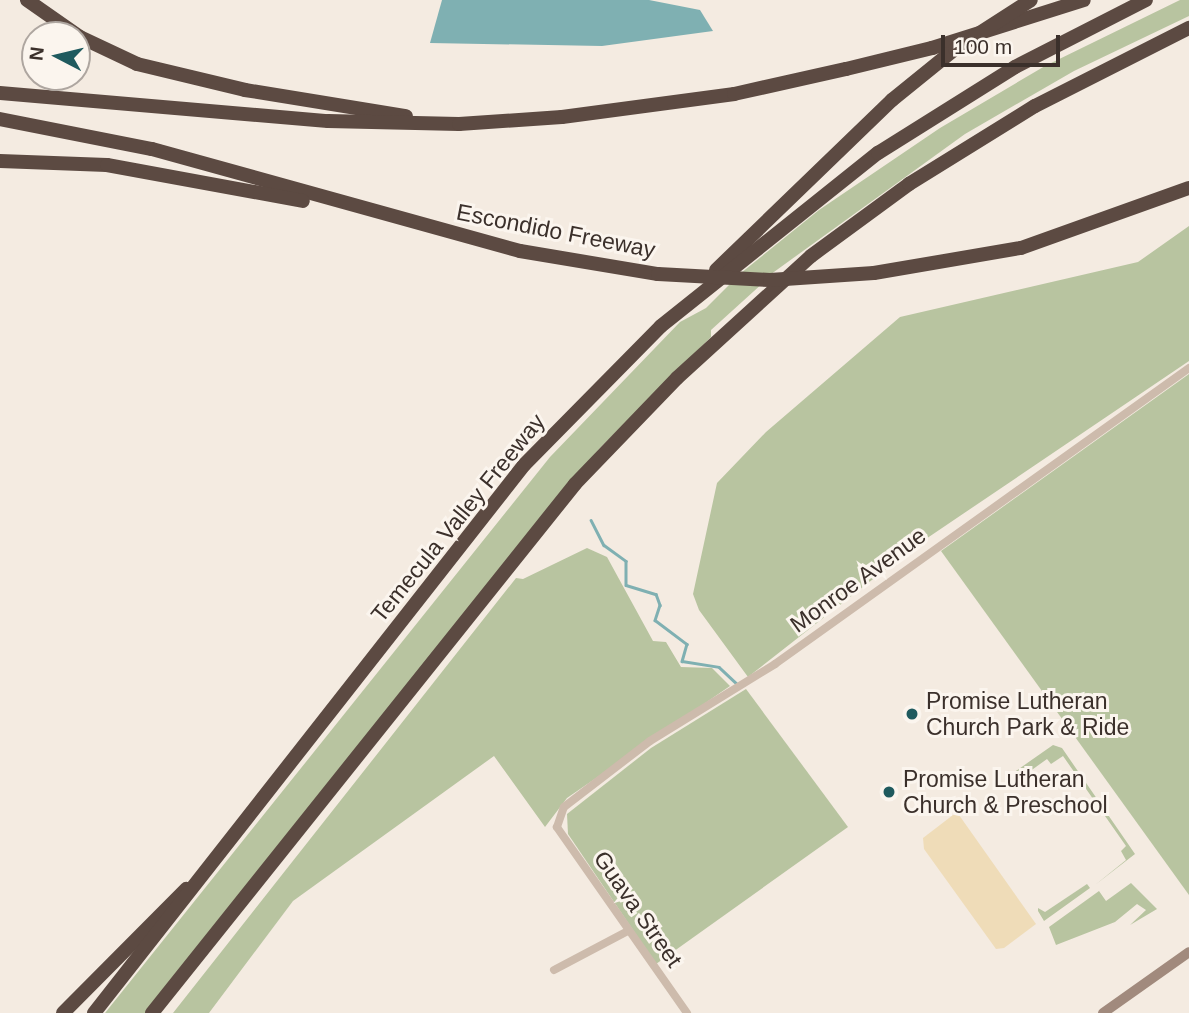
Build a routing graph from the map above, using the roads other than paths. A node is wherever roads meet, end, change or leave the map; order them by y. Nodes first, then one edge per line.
1 (27, 0) edge
2 (1031, 0) edge
3 (1146, 0) edge
4 (1080, 1) edge
5 (1189, 28) edge
6 (0, 93) edge
7 (0, 119) edge
8 (459, 124) junction
9 (0, 161) edge
10 (1189, 188) edge
11 (419, 226) junction
12 (661, 326) junction
13 (1189, 368) edge
14 (557, 827) joint
15 (202, 880) junction
16 (628, 931) junction
17 (205, 946) junction
18 (1189, 952) edge
19 (554, 970) dead end
20 (63, 1013) edge
21 (94, 1013) edge
22 (152, 1013) edge
23 (158, 1013) edge
24 (687, 1013) edge
25 (1103, 1013) edge

1 - 8 highway
2 - 12 highway, bridge
3 - 12 highway, Temecula Valley Freeway
4 - 8 highway
5 - 17 highway
6 - 8 highway
7 - 11 highway, Escondido Freeway
9 - 11 highway
10 - 11 highway, Escondido Freeway, bridge
12 - 15 highway, Temecula Valley Freeway
13 - 14 street, Monroe Avenue
14 - 16 street, Guava Street
15 - 20 highway
15 - 21 highway, Temecula Valley Freeway
16 - 19 street
16 - 24 street, Guava Street
17 - 22 highway
17 - 23 highway
18 - 25 street

